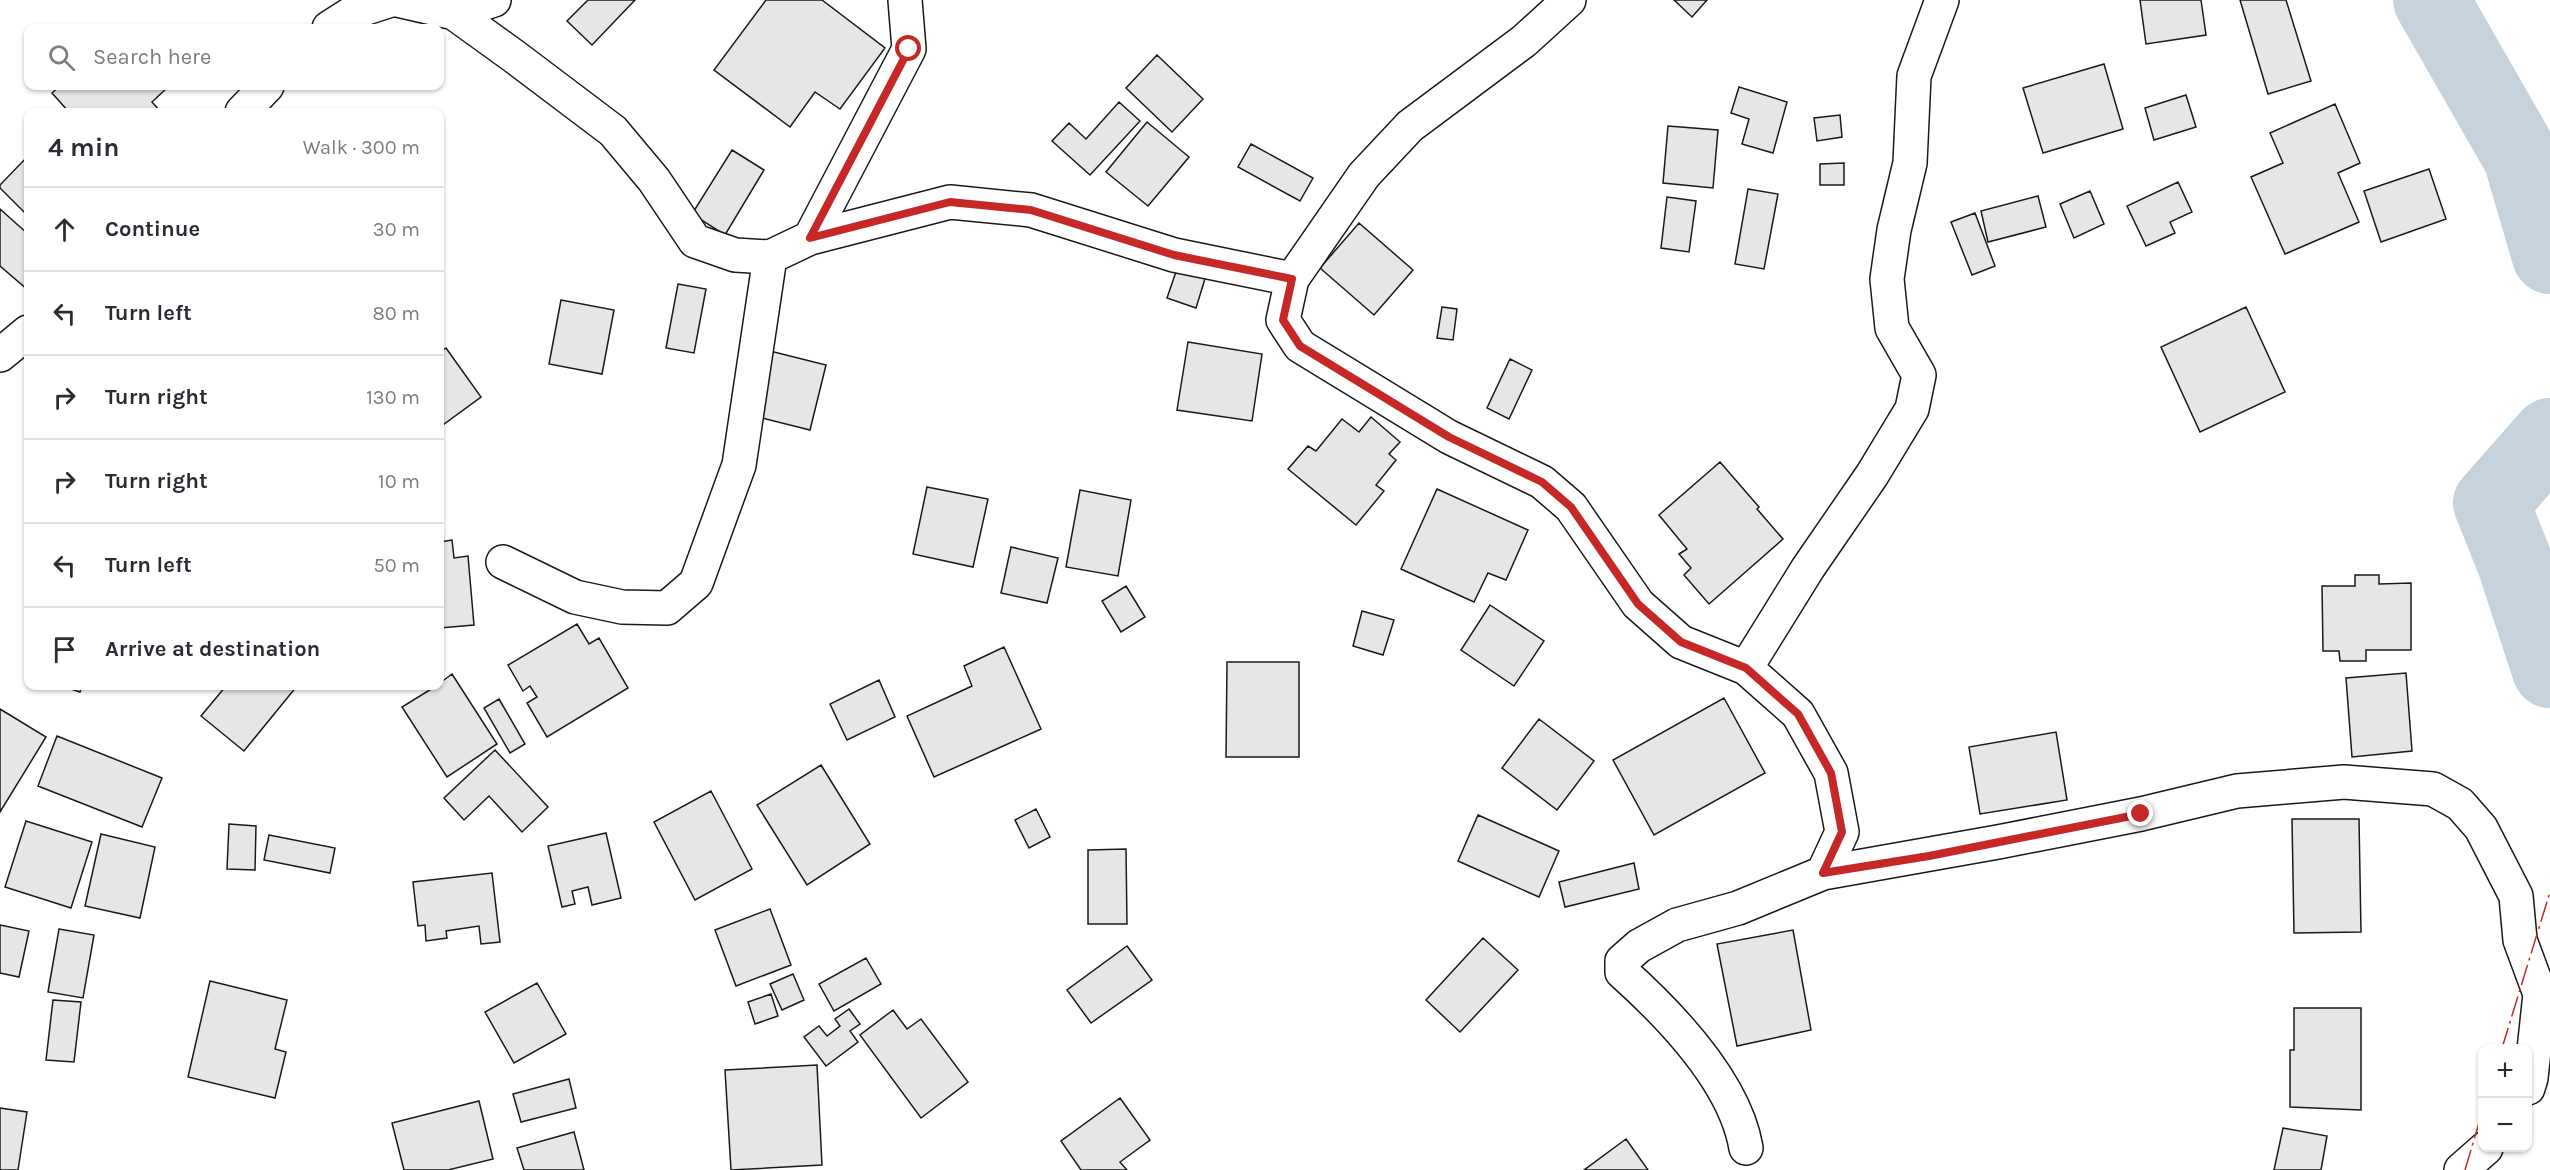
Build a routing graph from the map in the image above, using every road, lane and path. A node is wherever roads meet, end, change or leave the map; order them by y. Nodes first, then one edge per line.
1 (391, 0) edge
2 (397, 0) edge
3 (494, 0) edge
4 (905, 0) edge
5 (1569, 0) edge
6 (1942, 0) edge
7 (454, 13) junction
8 (335, 24) edge
9 (263, 90) edge
10 (246, 108) edge
11 (810, 238) junction
12 (770, 257) junction
13 (1292, 279) junction
14 (24, 336) edge
15 (0, 356) edge
16 (503, 562) dead end
17 (1746, 668) junction
18 (1823, 873) junction
19 (2532, 1066) edge
20 (1746, 1148) dead end
21 (2481, 1152) edge
22 (2461, 1170) edge

1 - 8 street
2 - 7 street
3 - 7 street
4 - 11 street
5 - 13 street
6 - 17 street
7 - 12 street
9 - 10 street
11 - 12 street
11 - 13 street
12 - 16 street
13 - 17 street
14 - 15 street
17 - 18 street
18 - 19 street
18 - 20 street
21 - 22 street

